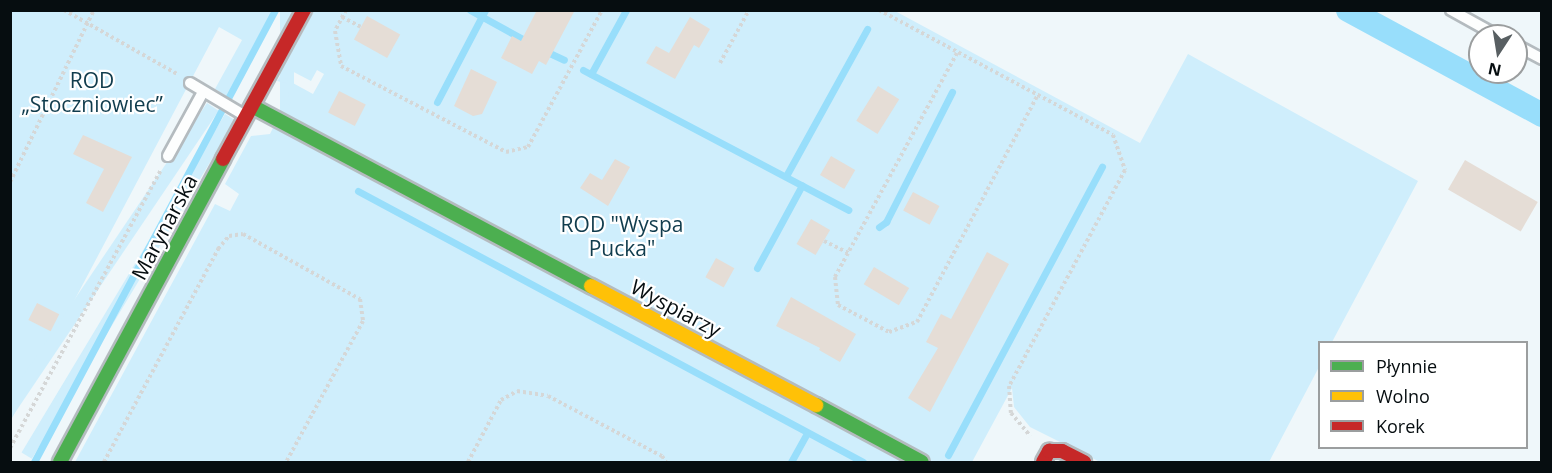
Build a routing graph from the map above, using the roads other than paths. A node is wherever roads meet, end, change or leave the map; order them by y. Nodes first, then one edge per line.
1 (304, 10) edge
2 (1450, 10) edge
3 (1476, 24) edge
4 (1528, 51) edge
5 (1542, 59) edge
6 (190, 83) road end
7 (206, 93) junction
8 (246, 112) junction
9 (168, 156) road end
10 (60, 462) edge
11 (922, 462) edge
12 (1043, 462) edge
13 (1084, 462) edge

1 - 8 street, Marynarska
2 - 3 lane
4 - 5 lane
6 - 7 lane
7 - 8 lane
7 - 9 lane
8 - 10 street, Marynarska
8 - 11 street, Wyspiarzy
12 - 13 street

